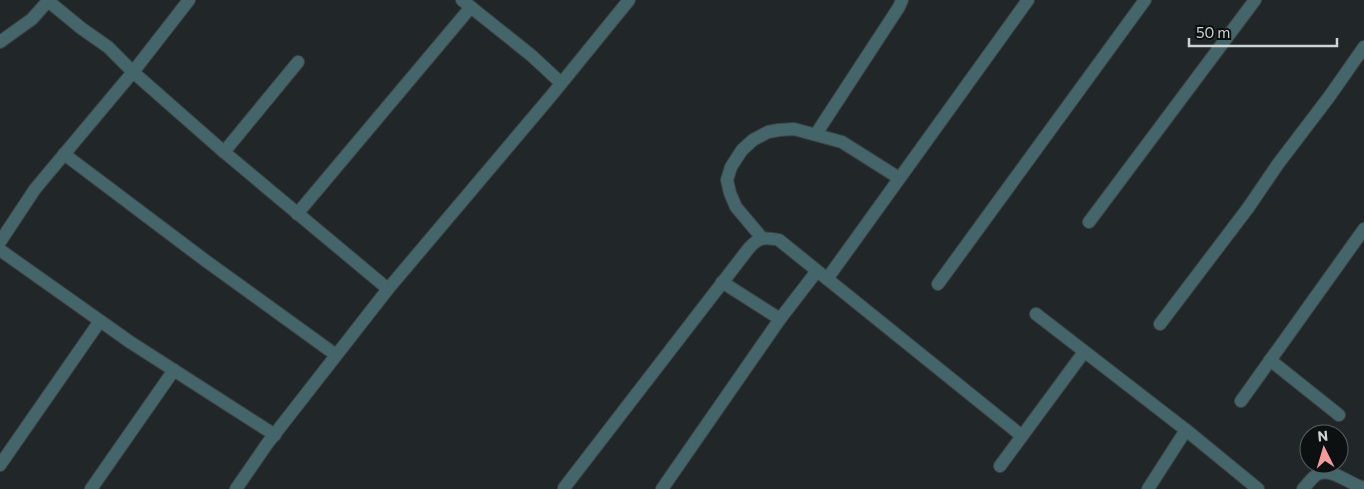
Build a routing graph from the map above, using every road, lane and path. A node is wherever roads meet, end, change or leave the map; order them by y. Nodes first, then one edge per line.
1 (48, 0) edge
2 (189, 0) edge
3 (629, 0) edge
4 (902, 0) edge
5 (1028, 0) edge
6 (1146, 0) edge
7 (1255, 0) edge
8 (467, 4) edge
9 (0, 42) edge
10 (1364, 47) edge
11 (298, 62) dead end
12 (133, 72) junction
13 (561, 83) junction
14 (816, 134) junction
15 (224, 152) junction
16 (64, 154) junction
17 (899, 178) junction
18 (297, 214) junction
19 (1089, 222) dead end
20 (1364, 229) edge
21 (762, 238) junction
22 (0, 242) edge
23 (0, 250) edge
24 (822, 275) junction
25 (722, 282) junction
26 (938, 284) dead end
27 (388, 288) junction
28 (1036, 314) dead end
29 (780, 319) junction
30 (100, 320) junction
31 (1160, 324) dead end
32 (1084, 352) junction
33 (336, 355) junction
34 (1270, 360) junction
35 (174, 370) junction
36 (1242, 401) dead end
37 (1340, 415) dead end
38 (1186, 430) junction
39 (274, 435) junction
40 (1022, 436) junction
41 (0, 465) edge
42 (1000, 466) dead end
43 (564, 488) edge
44 (1364, 488) edge
45 (92, 489) edge
46 (236, 489) edge
47 (662, 489) edge
48 (1148, 489) edge
49 (1258, 489) edge
50 (1304, 489) edge

1 - 9 street
1 - 12 street
2 - 12 street
3 - 13 street
4 - 14 street
5 - 17 street
6 - 26 street
7 - 19 street
8 - 13 street
8 - 18 street
10 - 31 street
11 - 15 street
12 - 15 street
12 - 16 street
13 - 27 street
14 - 17 street
14 - 21 street
15 - 18 street
16 - 22 street
16 - 33 street
17 - 24 street
18 - 27 street
20 - 34 street
21 - 24 street
21 - 25 street
23 - 30 street
24 - 29 street
24 - 40 street
25 - 29 street
25 - 43 street
27 - 33 street
28 - 32 street
29 - 47 street
30 - 35 street
30 - 41 street
32 - 38 street
32 - 40 street
33 - 39 street
34 - 36 street
34 - 37 street
35 - 39 street
35 - 45 street
38 - 48 street
38 - 49 street
39 - 46 street
40 - 42 street
44 - 50 street

